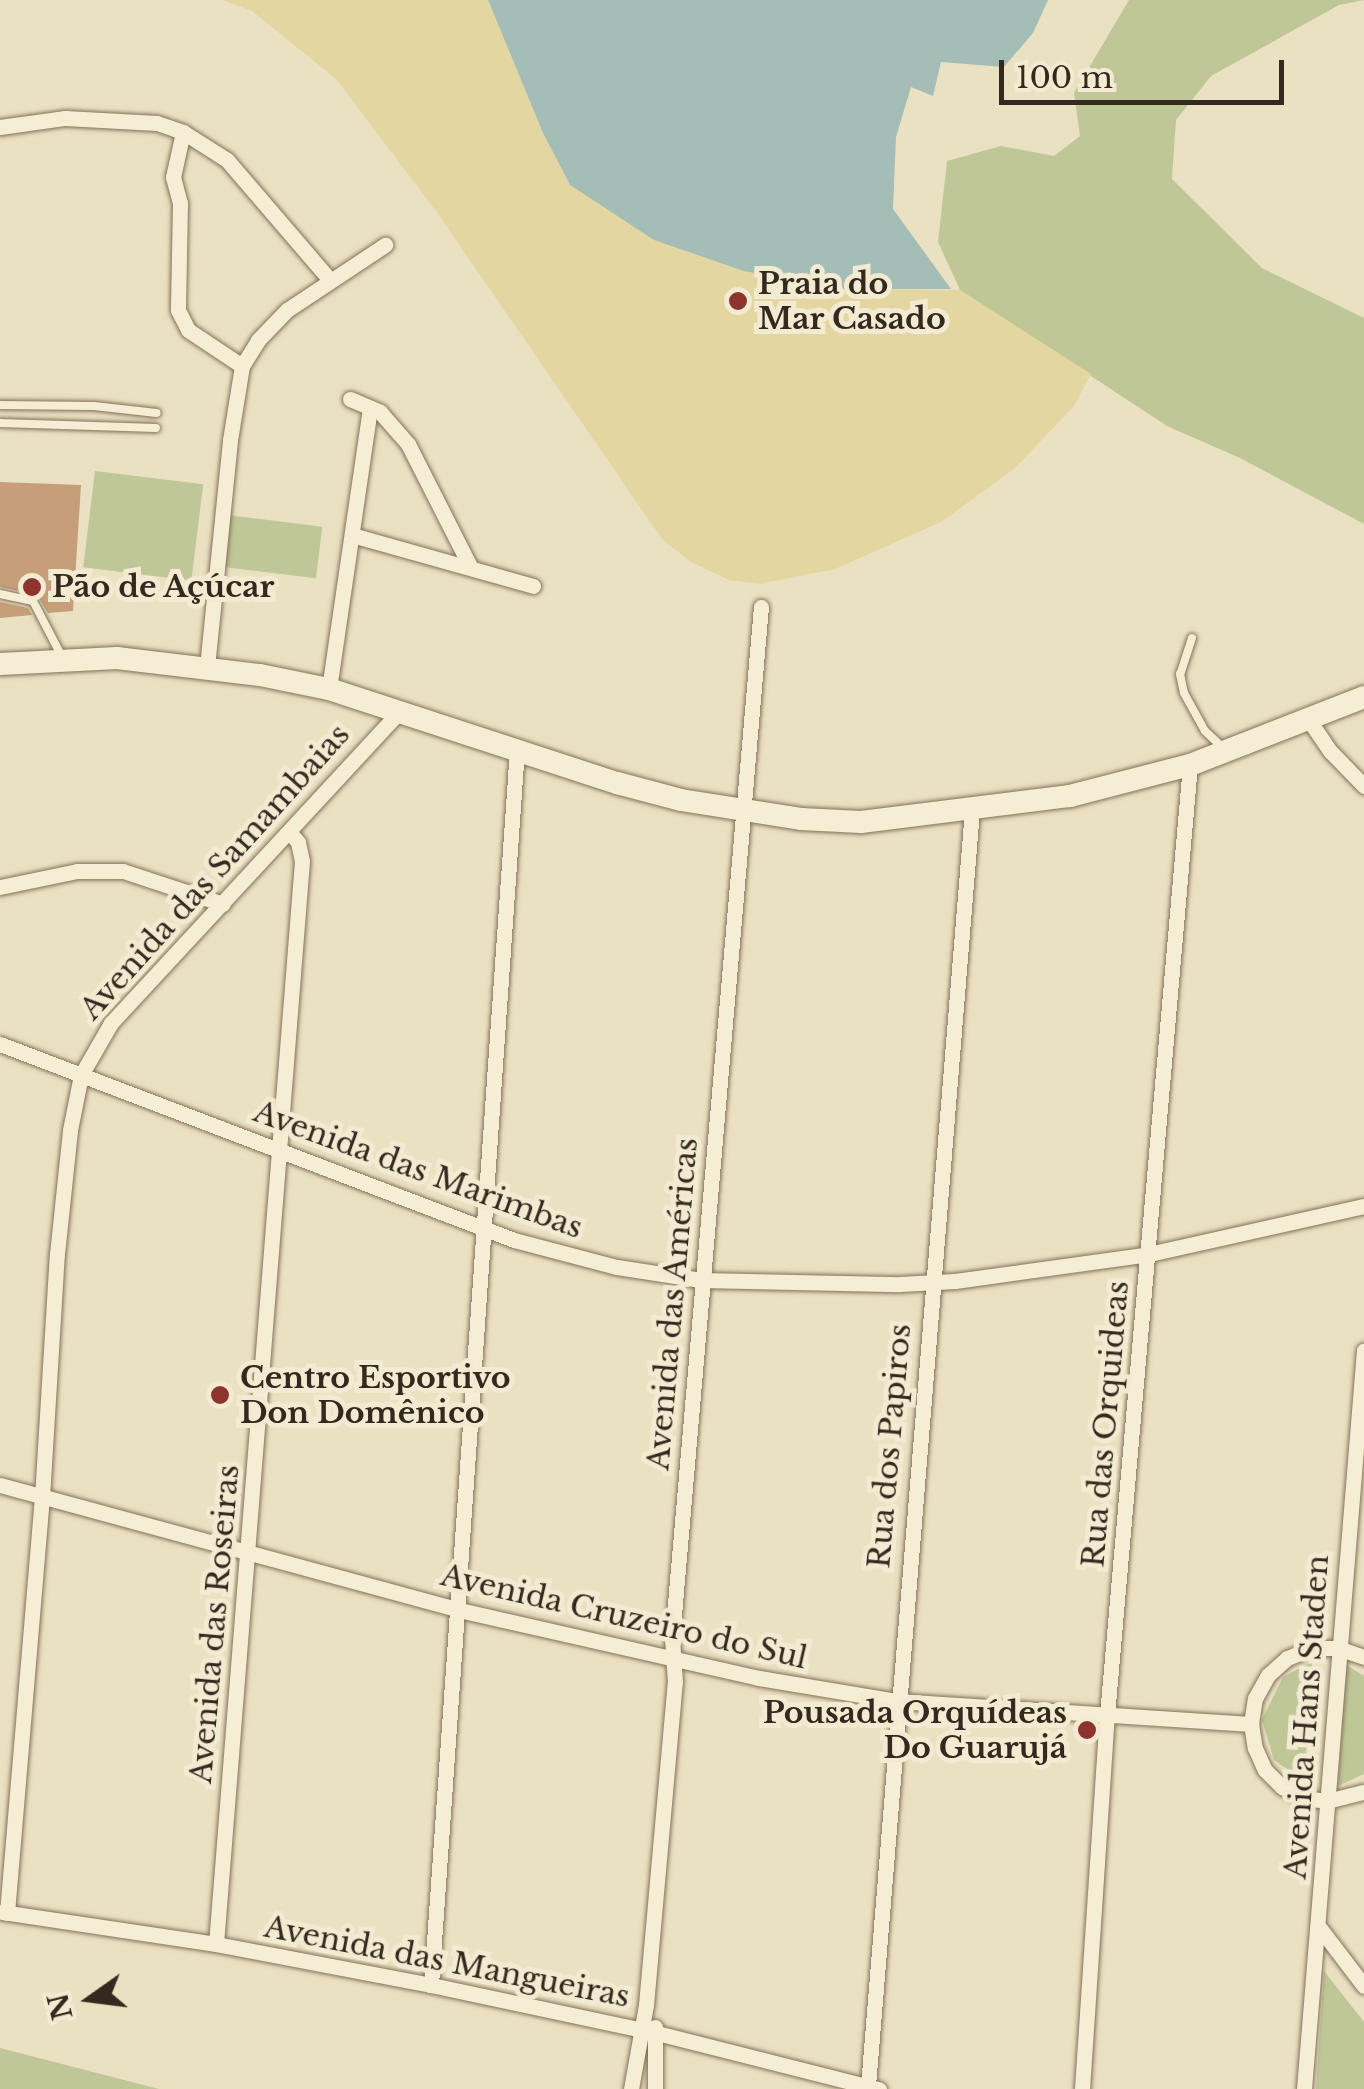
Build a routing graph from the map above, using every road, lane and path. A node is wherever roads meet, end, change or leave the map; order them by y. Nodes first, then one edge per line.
1 (0, 127) edge
2 (183, 132) junction
3 (385, 245) dead end
4 (330, 280) junction
5 (242, 366) junction
6 (350, 399) dead end
7 (0, 405) edge
8 (370, 408) junction
9 (157, 414) dead end
10 (0, 423) edge
11 (156, 428) dead end
12 (352, 536) junction
13 (470, 566) junction
14 (532, 586) dead end
15 (0, 594) edge
16 (761, 607) dead end
17 (1192, 638) dead end
18 (63, 660) junction
19 (0, 664) edge
20 (207, 667) junction
21 (328, 690) junction
22 (1364, 697) edge
23 (400, 711) junction
24 (1310, 720) junction
25 (518, 749) junction
26 (1227, 752) junction
27 (1190, 765) junction
28 (1364, 786) edge
29 (972, 811) junction
30 (745, 812) junction
31 (290, 832) junction
32 (0, 887) edge
33 (223, 904) junction
34 (0, 1044) edge
35 (82, 1075) junction
36 (282, 1150) junction
37 (1364, 1206) edge
38 (482, 1230) junction
39 (1149, 1254) junction
40 (702, 1280) junction
41 (931, 1283) junction
42 (1364, 1350) edge
43 (1363, 1369) edge
44 (0, 1485) edge
45 (42, 1497) junction
46 (248, 1554) junction
47 (455, 1609) junction
48 (1338, 1648) junction
49 (1364, 1657) edge
50 (674, 1661) junction
51 (896, 1700) junction
52 (1108, 1715) junction
53 (1250, 1724) junction
54 (1364, 1792) edge
55 (1327, 1802) junction
56 (4, 1913) edge
57 (1319, 1927) junction
58 (216, 1944) junction
59 (431, 1985) junction
60 (1364, 1986) edge
61 (649, 2031) junction
62 (874, 2087) edge
63 (631, 2089) edge
64 (655, 2089) edge
65 (1082, 2089) edge
66 (1304, 2089) edge

1 - 2 street
2 - 4 street
2 - 5 street
3 - 4 street
4 - 5 street
5 - 20 street
6 - 8 street
7 - 9 lane
8 - 12 street
8 - 13 street
10 - 11 lane
12 - 13 street
12 - 21 street
13 - 14 street
15 - 18 lane
16 - 30 street, Avenida das Américas
17 - 26 lane
18 - 19 main road
18 - 20 main road
20 - 21 main road
21 - 23 main road
22 - 24 main road
23 - 25 main road
23 - 31 street, Avenida das Samambaias
24 - 26 main road
24 - 28 street
25 - 30 main road
25 - 38 street
26 - 27 main road
27 - 29 main road
27 - 39 street, Rua das Orquideas
29 - 30 main road
29 - 41 street, Rua dos Papiros
30 - 40 street, Avenida das Américas
31 - 33 street, Avenida das Samambaias
31 - 36 street, Avenida das Roseiras
32 - 33 street
33 - 35 street, Avenida das Samambaias
34 - 35 street, Avenida das Marimbas
35 - 36 street, Avenida das Marimbas
35 - 45 street, Avenida das Samambaias
36 - 38 street, Avenida das Marimbas
36 - 46 street, Avenida das Roseiras
37 - 39 street, Avenida das Marimbas
38 - 40 street, Avenida das Marimbas
38 - 47 street
39 - 41 street, Avenida das Marimbas
39 - 52 street, Rua das Orquideas
40 - 41 street, Avenida das Marimbas
40 - 50 street, Avenida das Américas
41 - 51 street, Rua dos Papiros
42 - 43 street, Avenida Hans Staden
43 - 48 street, Avenida Hans Staden
44 - 45 street, Avenida Cruzeiro do Sul
45 - 46 street, Avenida Cruzeiro do Sul
45 - 56 street, Avenida das Samambaias
46 - 47 street, Avenida Cruzeiro do Sul
46 - 58 street, Avenida das Roseiras
47 - 50 street, Avenida Cruzeiro do Sul
47 - 59 street
48 - 49 street
48 - 53 street
48 - 55 street, Avenida Hans Staden
50 - 51 street, Avenida Cruzeiro do Sul
50 - 61 street, Avenida das Américas
51 - 52 street, Avenida Cruzeiro do Sul
51 - 62 street, Rua dos Papiros
52 - 53 street, Avenida Cruzeiro do Sul
52 - 65 street, Rua das Orquideas
53 - 55 street
54 - 55 street
55 - 57 street, Avenida Hans Staden
56 - 58 street, Avenida das Mangueiras
57 - 60 street
57 - 66 street, Avenida Hans Staden
58 - 59 street, Avenida das Mangueiras
59 - 61 street, Avenida das Mangueiras
61 - 62 street, Avenida das Mangueiras
61 - 63 street
61 - 64 street, Avenida das Américas

